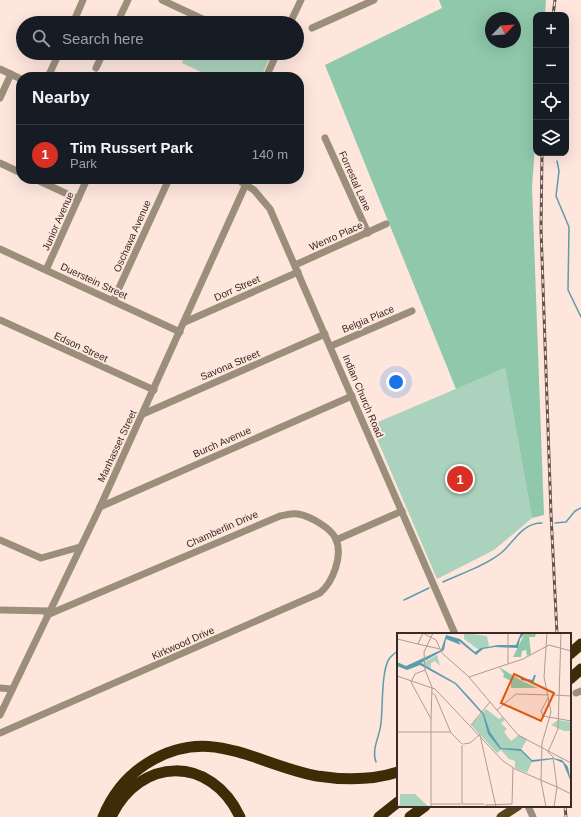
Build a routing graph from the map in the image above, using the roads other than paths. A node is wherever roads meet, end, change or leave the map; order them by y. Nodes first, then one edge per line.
1 (83, 0) edge
2 (128, 0) edge
3 (162, 0) edge
4 (301, 0) edge
5 (374, 0) edge
6 (76, 16) edge
7 (120, 16) edge
8 (196, 16) edge
9 (293, 16) edge
10 (312, 28) dead end
11 (56, 60) edge
12 (100, 60) edge
13 (273, 60) edge
14 (96, 68) dead end
15 (0, 69) edge
16 (50, 72) edge
17 (268, 72) edge
18 (11, 74) junction
19 (16, 76) edge
20 (0, 98) edge
21 (325, 138) dead end
22 (0, 163) edge
23 (16, 171) edge
24 (46, 184) edge
25 (85, 184) edge
26 (166, 184) edge
27 (246, 184) joint
28 (78, 199) junction
29 (386, 224) dead end
30 (368, 233) junction
31 (0, 249) edge
32 (297, 269) junction
33 (46, 270) junction
34 (113, 301) junction
35 (412, 311) dead end
36 (0, 320) edge
37 (185, 322) junction
38 (180, 332) junction
39 (325, 334) junction
40 (331, 346) junction
41 (154, 390) junction
42 (352, 396) junction
43 (143, 414) junction
44 (100, 507) junction
45 (402, 511) junction
46 (0, 540) edge
47 (336, 540) junction
48 (80, 547) junction
49 (0, 610) edge
50 (48, 613) junction
51 (454, 633) edge
52 (580, 645) edge
53 (571, 653) edge
54 (580, 670) edge
55 (571, 678) edge
56 (0, 688) edge
57 (12, 689) junction
58 (0, 715) edge
59 (0, 733) edge
60 (397, 772) edge
61 (397, 803) edge
62 (424, 807) edge
63 (516, 807) edge
64 (528, 807) edge
65 (103, 817) edge
66 (111, 817) edge
67 (240, 817) edge
68 (379, 817) edge
69 (410, 817) edge
70 (501, 817) edge
71 (533, 817) edge

1 - 6 street
2 - 7 street
3 - 8 street
4 - 9 street
5 - 10 street
11 - 16 street
12 - 14 street
13 - 17 street
15 - 18 street
18 - 19 street
18 - 20 street
21 - 30 street, Forrestal Lane
22 - 23 street
24 - 28 street
25 - 28 street, Junior Avenue
26 - 34 street, Oschawa Avenue
27 - 32 street, Indian Church Road
27 - 37 street, Manhasset Street
28 - 33 street, Junior Avenue
29 - 30 street, Wenro Place
30 - 32 street, Wenro Place
31 - 33 street, Duerstein Street
32 - 37 street, Dorr Street
32 - 39 street, Indian Church Road
33 - 34 street, Duerstein Street
34 - 38 street, Duerstein Street
35 - 40 street, Belgia Place
36 - 41 street, Edson Street
37 - 38 street, Manhasset Street
38 - 41 street, Manhasset Street
39 - 40 street, Indian Church Road
39 - 43 street, Savona Street
40 - 42 street, Indian Church Road
41 - 43 street, Manhasset Street
42 - 44 street, Burch Avenue
42 - 45 street, Indian Church Road
43 - 44 street, Manhasset Street
44 - 48 street, Manhasset Street
45 - 47 street
45 - 51 street, Indian Church Road
46 - 48 street
47 - 50 street, Chamberlin Drive
47 - 59 street, Kirkwood Drive
48 - 50 street, Manhasset Street
49 - 50 street, Chamberlin Drive
50 - 57 street, Manhasset Street
52 - 53 highway
54 - 55 highway
56 - 57 street
57 - 58 street, Manhasset Street
60 - 65 highway
61 - 68 highway
62 - 69 highway
63 - 70 main road
64 - 71 street
66 - 67 highway

